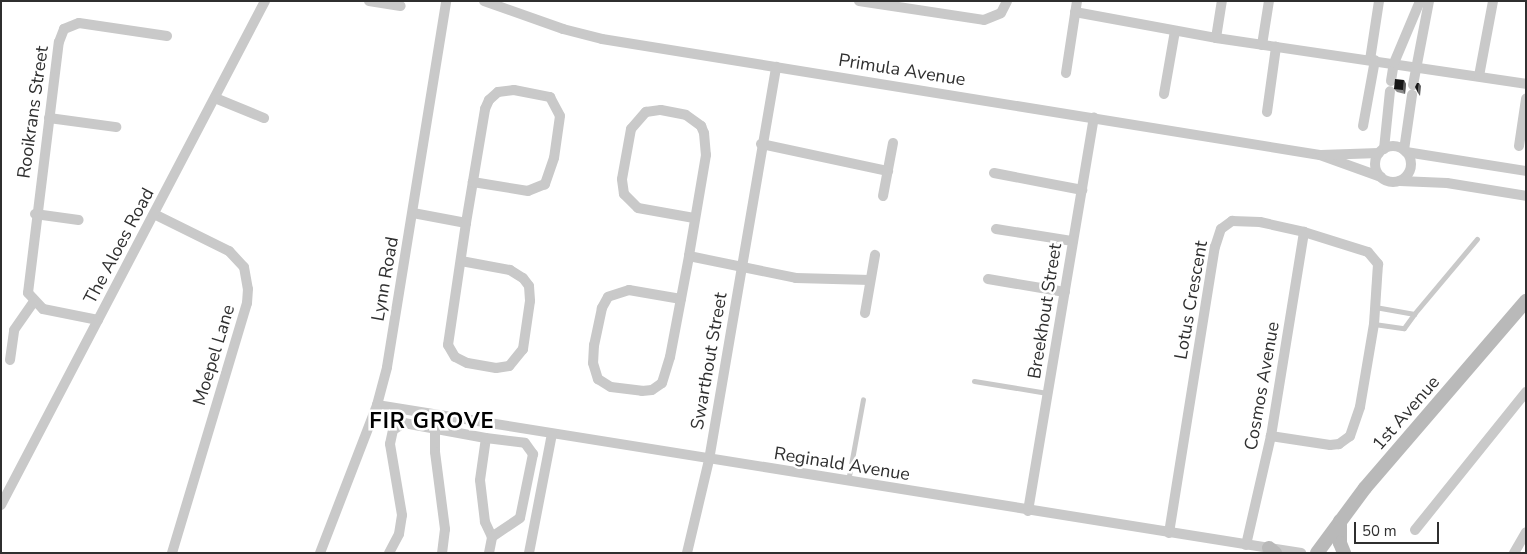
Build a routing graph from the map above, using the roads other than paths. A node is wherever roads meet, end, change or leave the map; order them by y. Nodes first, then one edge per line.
1 (265, 1) edge
2 (369, 1) edge
3 (446, 1) edge
4 (484, 1) edge
5 (859, 1) edge
6 (1007, 1) edge
7 (1077, 1) edge
8 (1222, 1) edge
9 (1268, 1) edge
10 (1379, 1) edge
11 (1420, 1) edge
12 (1429, 1) edge
13 (1493, 1) edge
14 (401, 6) dead end
15 (1075, 12) junction
16 (1175, 31) junction
17 (167, 36) dead end
18 (1216, 38) junction
19 (1262, 45) junction
20 (1276, 47) junction
21 (1372, 60) junction
22 (1394, 63) junction
23 (1417, 66) junction
24 (776, 67) junction
25 (1066, 73) dead end
26 (1479, 76) junction
27 (1526, 84) edge
28 (1164, 94) dead end
29 (215, 98) junction
30 (1526, 99) edge
31 (1267, 112) dead end
32 (1094, 117) junction
33 (48, 118) junction
34 (264, 118) dead end
35 (1363, 126) dead end
36 (116, 127) dead end
37 (893, 143) dead end
38 (761, 144) junction
39 (1518, 146) dead end
40 (1381, 151) junction
41 (1405, 151) junction
42 (1320, 155) junction
43 (888, 171) junction
44 (1526, 171) edge
45 (994, 173) dead end
46 (1381, 177) junction
47 (1400, 180) junction
48 (473, 182) junction
49 (1082, 190) junction
50 (883, 196) dead end
51 (1526, 196) edge
52 (413, 213) junction
53 (35, 214) junction
54 (154, 214) junction
55 (694, 218) junction
56 (79, 220) dead end
57 (466, 222) junction
58 (996, 229) dead end
59 (1304, 232) junction
60 (1477, 239) dead end
61 (1073, 241) junction
62 (875, 255) dead end
63 (689, 256) junction
64 (461, 261) junction
65 (741, 267) junction
66 (988, 279) dead end
67 (870, 280) junction
68 (1065, 292) junction
69 (681, 299) junction
70 (1526, 302) edge
71 (33, 303) junction
72 (1376, 306) junction
73 (865, 313) dead end
74 (1414, 314) junction
75 (98, 320) junction
76 (1374, 324) junction
77 (10, 360) dead end
78 (974, 381) dead end
79 (1526, 392) edge
80 (1048, 393) junction
81 (863, 399) dead end
82 (377, 405) junction
83 (435, 429) junction
84 (552, 434) junction
85 (1271, 436) junction
86 (486, 438) junction
87 (709, 460) junction
88 (848, 481) junction
89 (1, 505) edge
90 (1028, 511) junction
91 (1340, 521) junction
92 (1415, 530) dead end
93 (1169, 532) junction
94 (1525, 535) edge
95 (492, 537) junction
96 (1246, 545) junction
97 (1272, 550) edge
98 (172, 553) edge
99 (320, 553) edge
100 (390, 553) edge
101 (442, 553) edge
102 (489, 553) edge
103 (529, 553) edge
104 (687, 553) edge
105 (1302, 553) edge
106 (1318, 553) edge
107 (1344, 553) edge
108 (1514, 553) edge

1 - 29 street, The Aloes Road
2 - 14 street
3 - 52 street, Lynn Road
4 - 24 street, Primula Avenue
5 - 6 street
7 - 15 street
8 - 18 street
9 - 19 street
10 - 21 street
11 - 22 street
12 - 23 street
13 - 26 street
15 - 16 street
15 - 25 street
16 - 18 street
16 - 28 street
17 - 33 street, Rooikrans Street
18 - 19 street
19 - 20 street
20 - 21 street
20 - 31 street
21 - 22 street
21 - 35 street
22 - 23 street
22 - 40 street
23 - 26 street
23 - 41 street
24 - 32 street, Primula Avenue
24 - 38 street, Swarthout Street
26 - 27 street
29 - 34 street
29 - 54 street, The Aloes Road
30 - 39 street
32 - 42 street, Primula Avenue
32 - 49 street, Breekhout Street
33 - 36 street
33 - 53 street, Rooikrans Street
37 - 43 street
38 - 43 street
38 - 65 street, Swarthout Street
40 - 41 street
40 - 42 street, Primula Avenue
40 - 46 street
41 - 44 street
41 - 47 street
42 - 46 street, Primula Avenue
43 - 50 street
45 - 49 street
46 - 47 street
47 - 51 street
48 - 48 street
48 - 57 street
49 - 61 street, Breekhout Street
52 - 57 street
52 - 82 street, Lynn Road
53 - 56 street
53 - 71 street, Rooikrans Street
54 - 75 street, The Aloes Road
54 - 98 street, Moepel Lane
55 - 55 street
55 - 63 street
57 - 64 street
58 - 61 street
59 - 72 street, Lotus Crescent
59 - 85 street, Cosmos Avenue
59 - 93 street, Lotus Crescent
60 - 74 lane
61 - 68 street, Breekhout Street
62 - 67 street
63 - 65 street
63 - 69 street
64 - 64 street
65 - 67 street
65 - 87 street, Swarthout Street
66 - 68 street
67 - 73 street
68 - 80 street, Breekhout Street
69 - 69 street
70 - 91 street, 1st Avenue
71 - 75 street
71 - 77 street
72 - 74 lane
72 - 76 street, Lotus Crescent
74 - 76 lane
75 - 89 street, The Aloes Road
76 - 85 street, Lotus Crescent
78 - 80 lane
79 - 92 street
80 - 90 street, Breekhout Street
81 - 88 lane
82 - 84 street, Reginald Avenue
82 - 99 street, Lynn Road
83 - 86 street
83 - 100 street
83 - 101 street
84 - 87 street, Reginald Avenue
84 - 103 street
85 - 96 street, Cosmos Avenue
86 - 95 street
86 - 95 street
87 - 88 street, Reginald Avenue
87 - 104 street, Swarthout Street
88 - 90 street, Reginald Avenue
90 - 93 street, Reginald Avenue
91 - 106 street, 1st Avenue
91 - 107 street
93 - 96 street, Reginald Avenue
94 - 108 street
95 - 102 street
96 - 97 street, Reginald Avenue
97 - 105 street, Reginald Avenue

